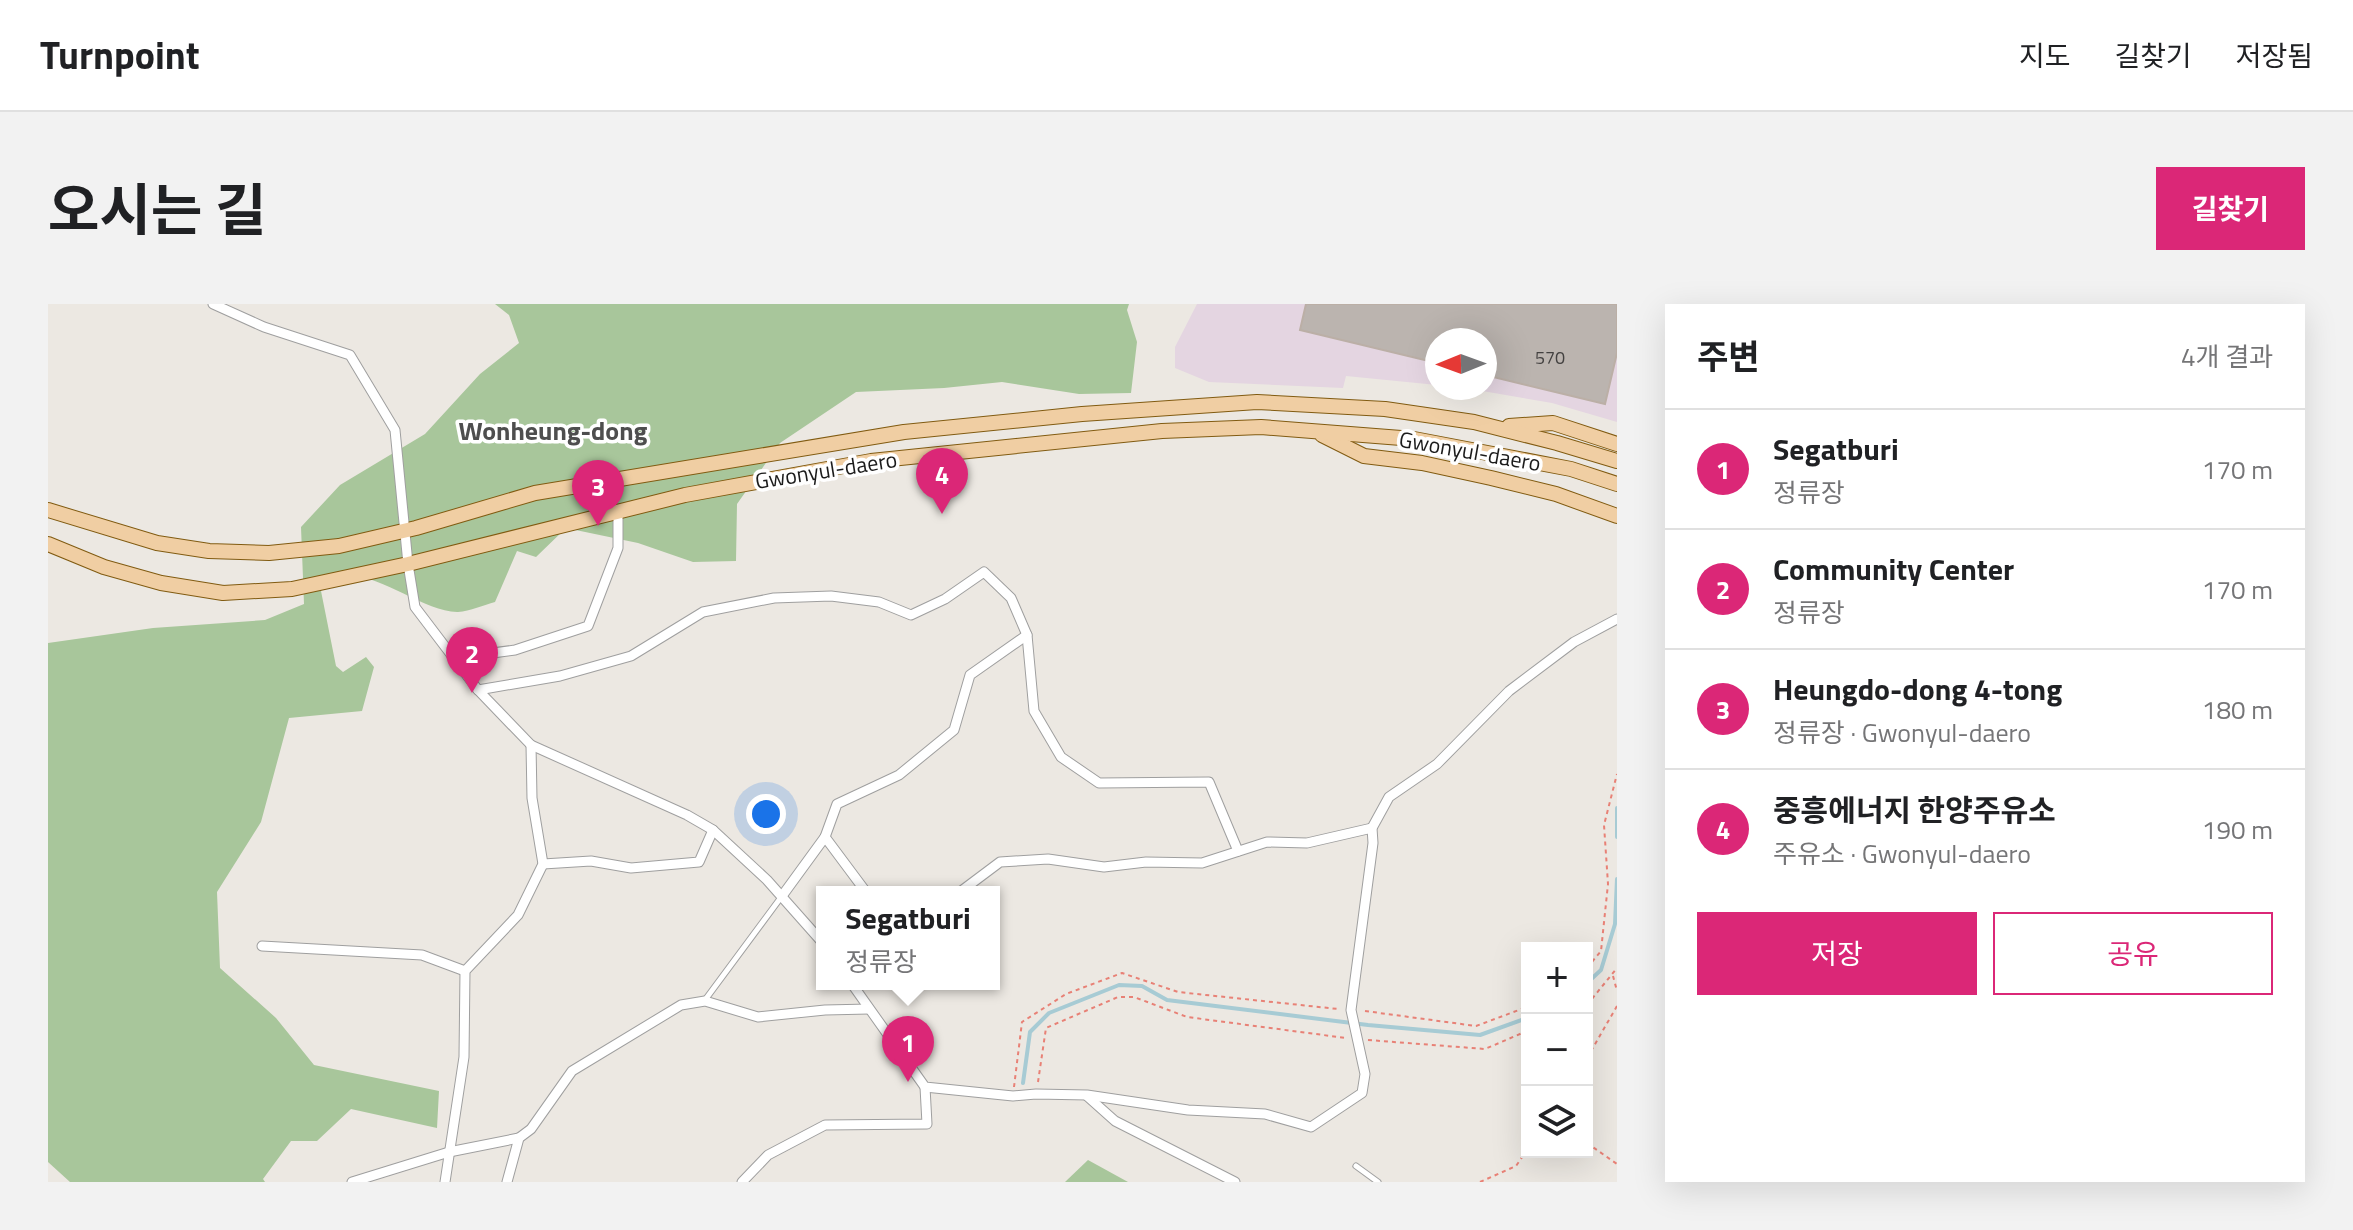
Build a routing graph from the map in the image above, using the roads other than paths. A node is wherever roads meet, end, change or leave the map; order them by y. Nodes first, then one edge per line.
1 (213, 304) edge
2 (1493, 427) junction
3 (1315, 431) junction
4 (1617, 444) edge
5 (1617, 461) edge
6 (1617, 484) edge
7 (618, 510) junction
8 (53, 511) edge
9 (1617, 516) edge
10 (405, 530) junction
11 (50, 546) edge
12 (408, 564) junction
13 (1617, 619) edge
14 (1027, 635) junction
15 (455, 658) junction
16 (478, 690) junction
17 (531, 745) junction
18 (1372, 828) junction
19 (713, 830) junction
20 (825, 837) junction
21 (1238, 851) junction
22 (543, 864) junction
23 (862, 886) edge
24 (968, 886) edge
25 (782, 896) junction
26 (816, 935) edge
27 (262, 946) dead end
28 (465, 971) junction
29 (856, 990) edge
30 (705, 1001) junction
31 (869, 1009) junction
32 (925, 1087) junction
33 (1087, 1095) junction
34 (519, 1138) junction
35 (449, 1152) junction
36 (1356, 1166) dead end
37 (352, 1182) edge
38 (445, 1182) edge
39 (507, 1182) edge
40 (742, 1182) edge
41 (1235, 1182) edge
42 (1378, 1182) edge

1 - 10 street
2 - 4 main road
2 - 5 main road, Gwonyul-daero
2 - 10 main road, Gwonyul-daero
3 - 6 main road, Gwonyul-daero
3 - 7 main road, Gwonyul-daero
3 - 9 main road
7 - 12 main road, Gwonyul-daero
7 - 15 street
8 - 10 main road, Gwonyul-daero
10 - 12 street
11 - 12 main road, Gwonyul-daero
12 - 15 street
13 - 18 street
14 - 16 street
14 - 20 street
14 - 21 street
15 - 16 street
16 - 17 street
17 - 19 street
17 - 22 street
18 - 21 street
18 - 33 street
19 - 22 street
19 - 25 street
20 - 23 street
20 - 25 street
21 - 24 street
22 - 28 street
25 - 26 street
25 - 30 lane
27 - 28 street
28 - 35 street
29 - 31 street
30 - 31 street
30 - 34 street
31 - 32 street
32 - 33 street
32 - 40 street
33 - 41 street
34 - 35 street
34 - 39 street
35 - 37 street
35 - 38 street
36 - 42 lane

